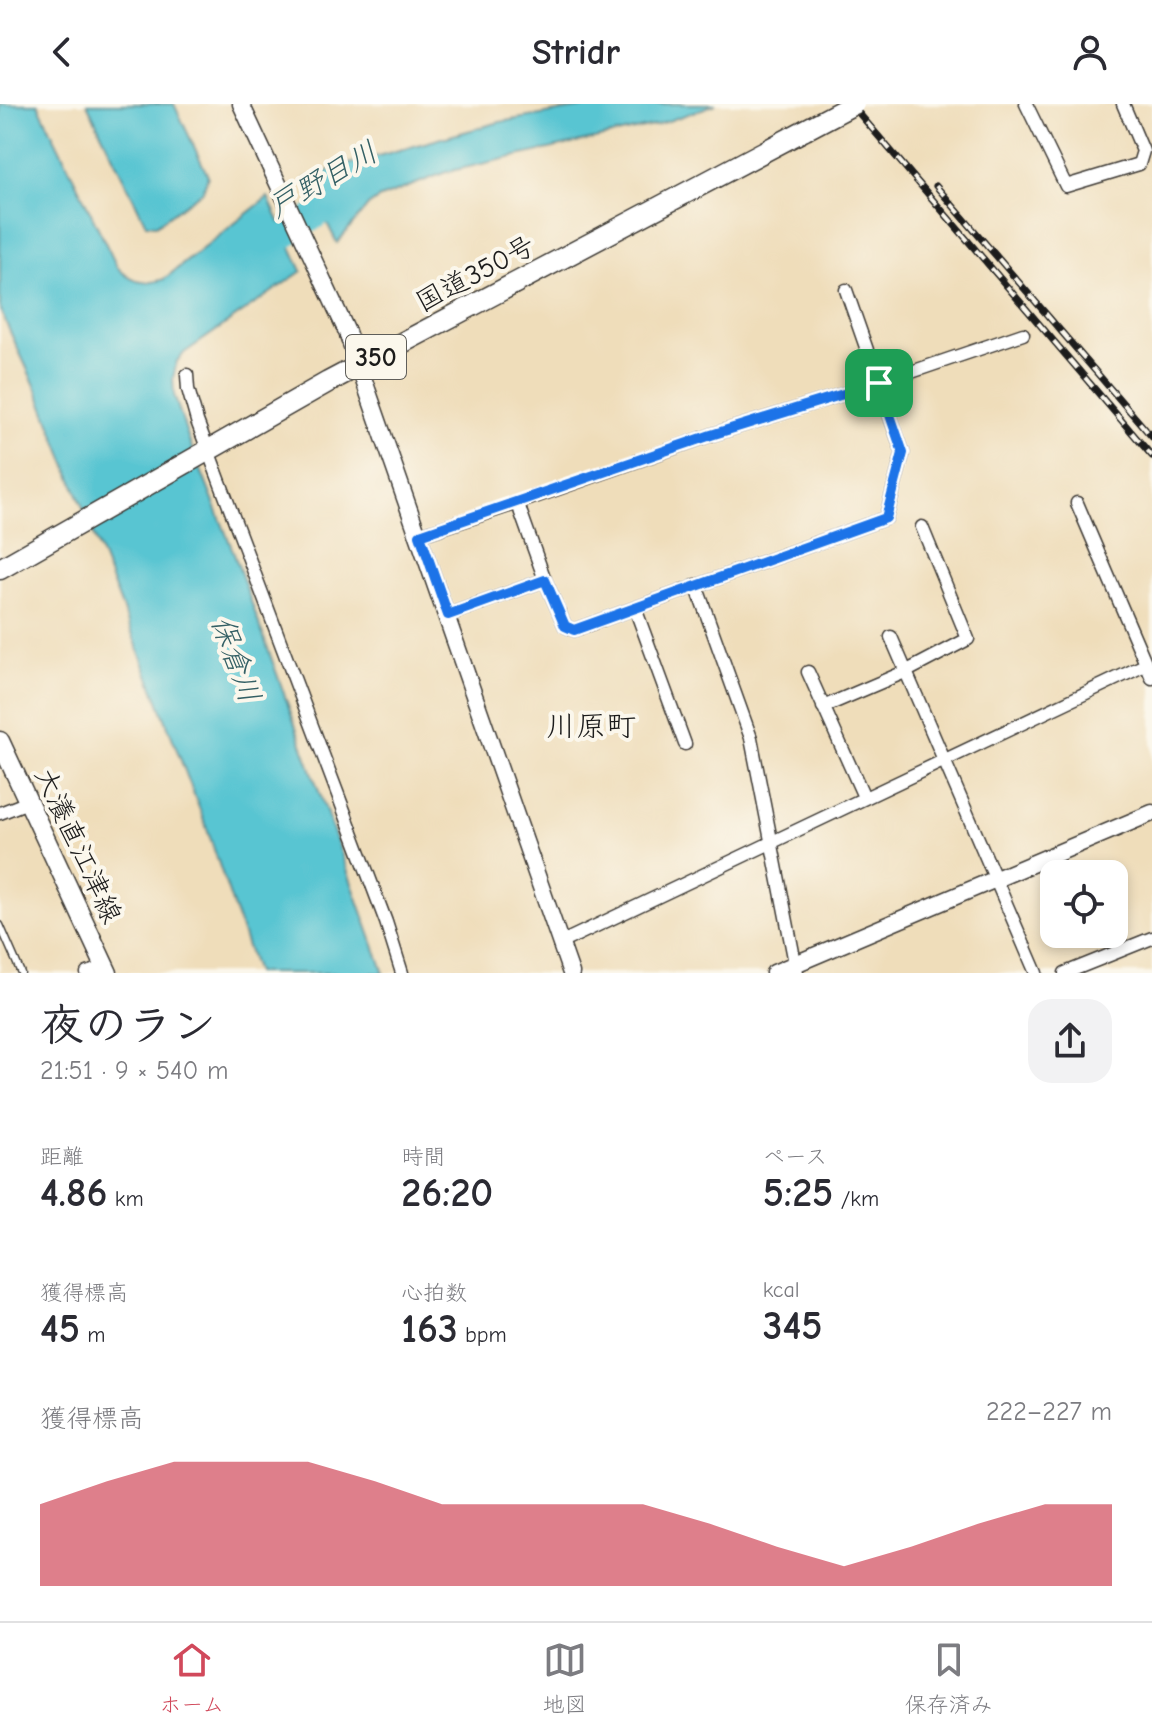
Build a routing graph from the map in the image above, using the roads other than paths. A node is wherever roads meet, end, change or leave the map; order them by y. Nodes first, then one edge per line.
1 (241, 104) edge
2 (854, 104) edge
3 (1026, 104) edge
4 (1123, 104) edge
5 (846, 290) dead end
6 (1023, 334) dead end
7 (360, 365) junction
8 (187, 375) dead end
9 (879, 383) junction
10 (205, 453) junction
11 (518, 503) junction
12 (1077, 503) dead end
13 (922, 527) dead end
14 (420, 535) junction
15 (0, 569) edge
16 (545, 580) junction
17 (696, 585) junction
18 (635, 608) junction
19 (448, 615) junction
20 (891, 637) dead end
21 (1147, 664) junction
22 (907, 671) junction
23 (808, 672) dead end
24 (1152, 678) edge
25 (823, 707) junction
26 (0, 741) edge
27 (685, 744) dead end
28 (944, 760) junction
29 (864, 797) junction
30 (28, 802) junction
31 (0, 813) edge
32 (1152, 813) edge
33 (772, 840) junction
34 (993, 879) junction
35 (0, 925) edge
36 (1152, 938) edge
37 (560, 943) junction
38 (796, 968) edge
39 (100, 971) edge
40 (21, 973) edge
41 (402, 973) edge
42 (571, 973) edge
43 (774, 973) edge
44 (1036, 973) edge
45 (1065, 973) edge

1 - 7 street
2 - 7 highway, 国道350号 / 350, bridge
3 - 4 street
5 - 9 street
6 - 9 street
7 - 10 highway, 国道350号 / 350
7 - 14 street
8 - 10 street
9 - 11 street
9 - 17 street
10 - 15 highway, 国道350号 / 350
10 - 41 street
11 - 14 street
11 - 16 street
12 - 21 street
13 - 22 street
14 - 19 street
16 - 18 street
16 - 19 street
17 - 18 street
17 - 33 street
18 - 27 street
19 - 37 street
20 - 22 street
21 - 24 street
21 - 28 street
22 - 25 street
22 - 28 street
23 - 25 street
25 - 29 street
26 - 30 main road, 大瀁直江津線
28 - 29 street
28 - 34 street
29 - 33 street
30 - 31 street
30 - 39 main road, 大瀁直江津線
32 - 34 street
33 - 37 street
33 - 38 street
34 - 38 street
34 - 44 street
35 - 40 lane
36 - 45 street
37 - 42 street
38 - 43 street

